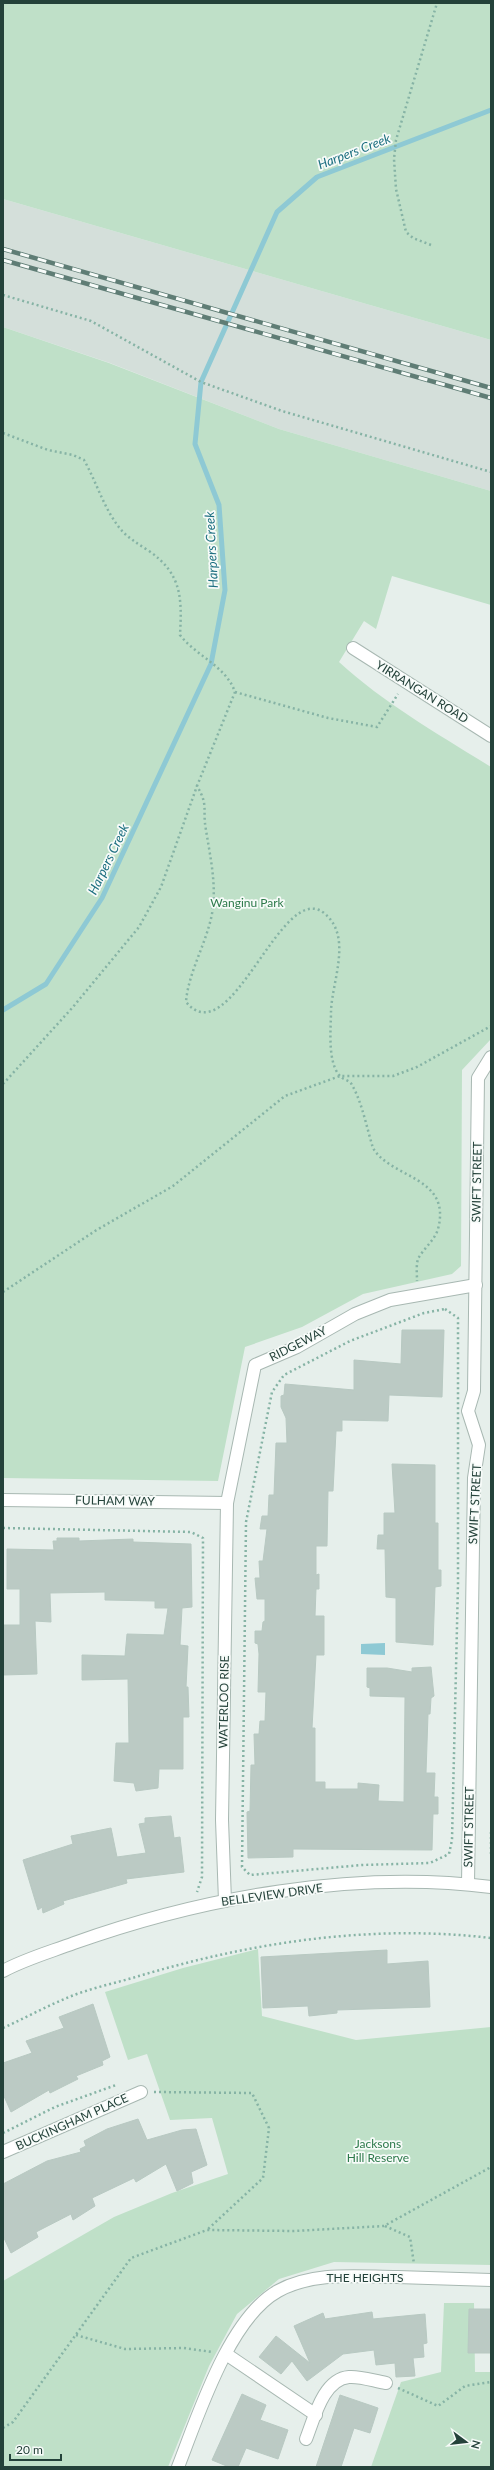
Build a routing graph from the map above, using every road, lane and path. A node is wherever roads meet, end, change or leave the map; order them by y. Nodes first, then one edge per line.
1 (437, 3) edge
2 (431, 245) dead end
3 (3, 295) edge
4 (3, 433) edge
5 (491, 472) edge
6 (353, 648) dead end
7 (406, 682) junction
8 (235, 692) junction
9 (491, 736) edge
10 (197, 786) junction
11 (491, 1026) edge
12 (491, 1058) edge
13 (340, 1076) junction
14 (3, 1084) edge
15 (476, 1285) junction
16 (3, 1292) edge
17 (416, 1295) junction
18 (3, 1500) edge
19 (228, 1503) junction
20 (3, 1528) edge
21 (491, 1832) edge
22 (491, 1855) edge
23 (242, 1867) joint
24 (468, 1884) junction
25 (491, 1887) edge
26 (193, 1894) dead end
27 (225, 1901) junction
28 (491, 1938) edge
29 (9, 1965) edge
30 (3, 1971) edge
31 (3, 2028) edge
32 (141, 2092) joint
33 (129, 2097) junction
34 (3, 2133) edge
35 (3, 2152) edge
36 (491, 2167) edge
37 (384, 2226) junction
38 (207, 2230) junction
39 (415, 2278) junction
40 (491, 2280) edge
41 (76, 2335) junction
42 (226, 2354) junction
43 (491, 2382) edge
44 (386, 2383) joint
45 (316, 2415) junction
46 (3, 2428) edge
47 (306, 2439) dead end
48 (178, 2467) edge

1 - 2 path
3 - 5 path
4 - 8 path
6 - 7 street, YIRRANGAN ROAD
7 - 8 path
7 - 9 street, YIRRANGAN ROAD
8 - 10 path
10 - 13 path
10 - 14 path
11 - 13 path
12 - 15 street, SWIFT STREET
13 - 16 path
13 - 17 path
15 - 17 street, RIDGEWAY
15 - 24 street, SWIFT STREET
17 - 19 street, RIDGEWAY
18 - 19 street, FULHAM WAY
19 - 27 street, WATERLOO RISE
20 - 26 path
21 - 22 path
23 - 23 path
24 - 25 street, BELLEVIEW DRIVE
24 - 27 street, BELLEVIEW DRIVE
27 - 29 street, BELLEVIEW DRIVE
28 - 31 path
29 - 30 street, BELLEVIEW DRIVE
32 - 33 street, BUCKINGHAM PLACE
32 - 38 path
33 - 34 path
33 - 35 street, BUCKINGHAM PLACE
36 - 37 path
37 - 38 path
37 - 39 path
38 - 41 path
39 - 40 street, THE HEIGHTS
39 - 42 street, THE HEIGHTS
41 - 42 path
41 - 46 path
42 - 45 street
42 - 48 street, THE HEIGHTS
43 - 44 path
44 - 45 street
45 - 47 street

